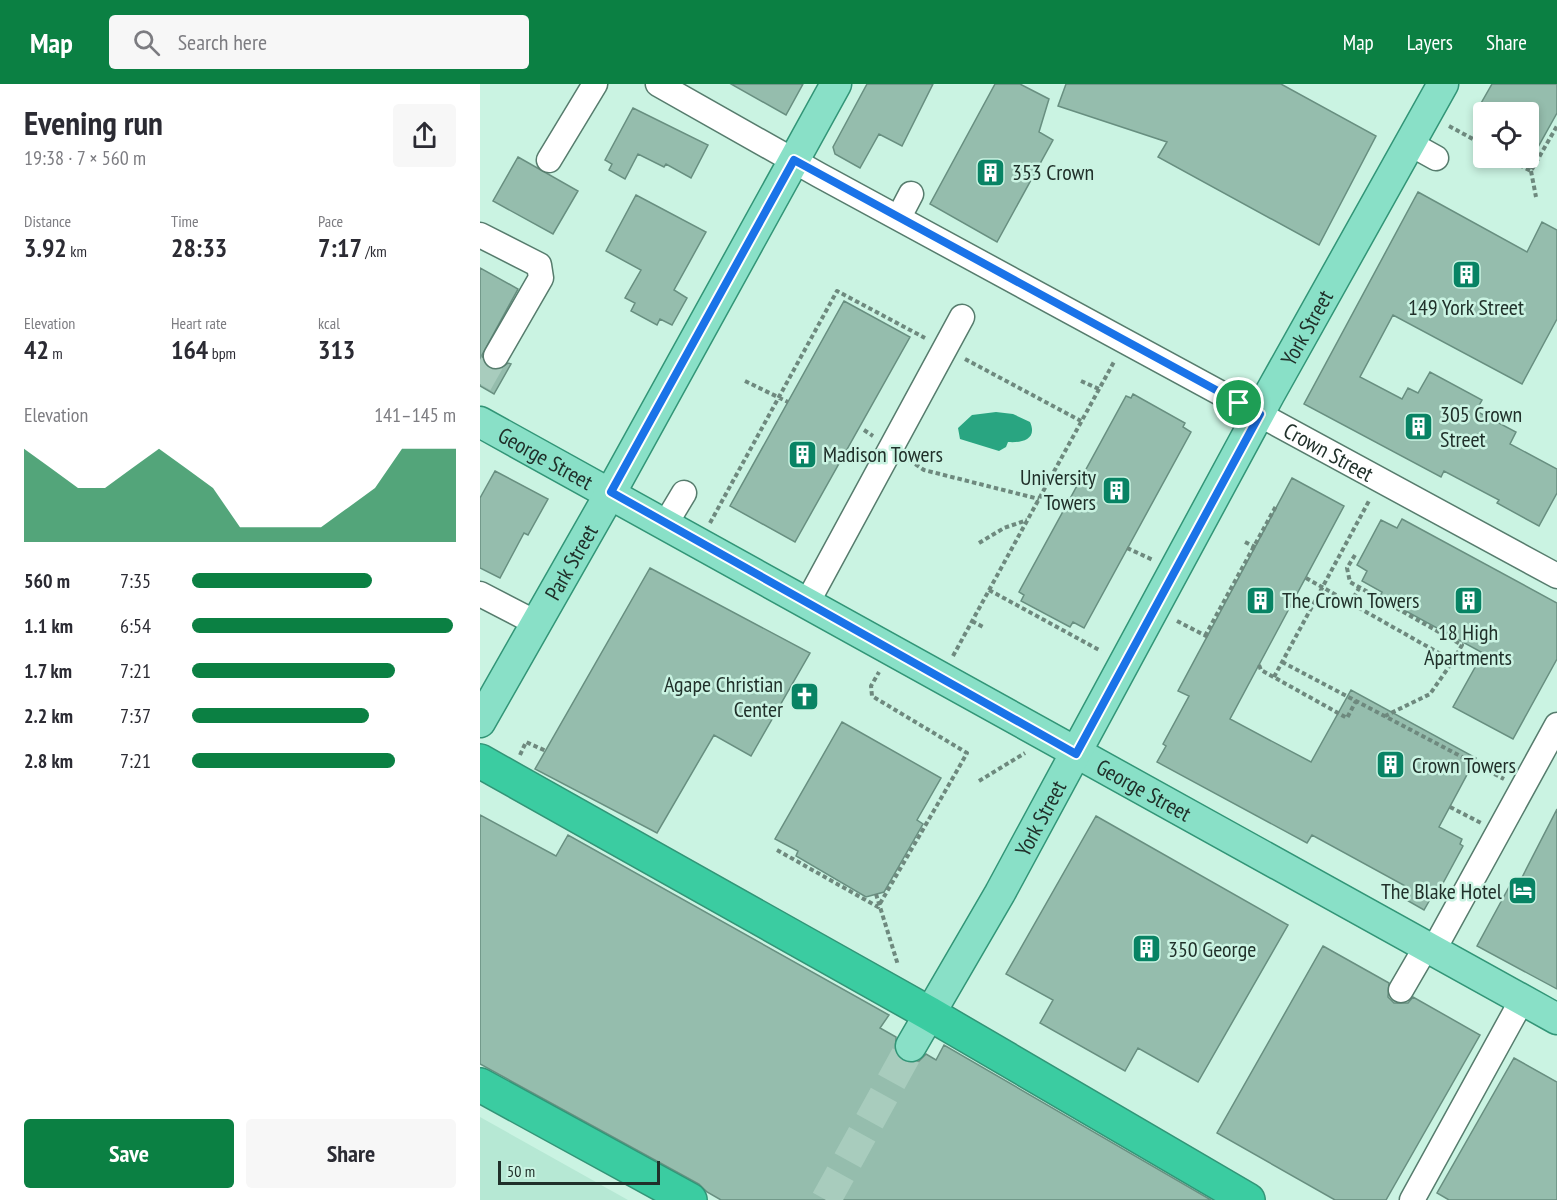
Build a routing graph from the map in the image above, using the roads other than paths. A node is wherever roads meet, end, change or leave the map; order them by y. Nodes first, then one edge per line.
1 (595, 84) edge
2 (658, 84) edge
3 (836, 84) edge
4 (1443, 84) edge
5 (1409, 143) junction
6 (1436, 158) dead end
7 (549, 160) dead end
8 (794, 160) junction
9 (911, 194) dead end
10 (899, 217) junction
11 (480, 235) edge
12 (962, 317) dead end
13 (496, 356) tunnel mouth
14 (1260, 414) junction
15 (480, 422) edge
16 (611, 492) junction
17 (684, 493) dead end
18 (666, 523) junction
19 (1557, 576) edge
20 (480, 594) edge
21 (807, 603) junction
22 (536, 623) junction
23 (480, 722) edge
24 (1557, 725) edge
25 (1076, 754) junction
26 (480, 761) edge
27 (1430, 949) junction
28 (1401, 990) dead end
29 (1522, 1000) junction
30 (930, 1014) junction
31 (1557, 1019) edge
32 (911, 1046) tunnel mouth
33 (480, 1085) edge
34 (690, 1200) edge
35 (1248, 1200) edge
36 (1412, 1200) edge

1 - 7 street
2 - 8 street, Crown Street
3 - 8 main road, Park Street
4 - 5 main road, York Street
5 - 6 street
5 - 14 main road, York Street
8 - 10 street, Crown Street
8 - 16 main road, Park Street
9 - 10 street
10 - 14 street, Crown Street
11 - 13 street
12 - 21 street
14 - 19 street, Crown Street
14 - 25 main road, York Street
15 - 16 main road, George Street
16 - 18 main road, George Street
16 - 22 main road, Park Street
17 - 18 street
18 - 21 main road, George Street
20 - 22 street
21 - 25 main road, George Street
22 - 23 main road, Park Street
24 - 27 street
25 - 27 main road, George Street
25 - 30 main road, York Street
26 - 30 highway
27 - 28 street
27 - 29 main road, George Street
29 - 31 main road, George Street
29 - 36 street
30 - 32 main road, York Street
30 - 35 highway
33 - 34 highway

